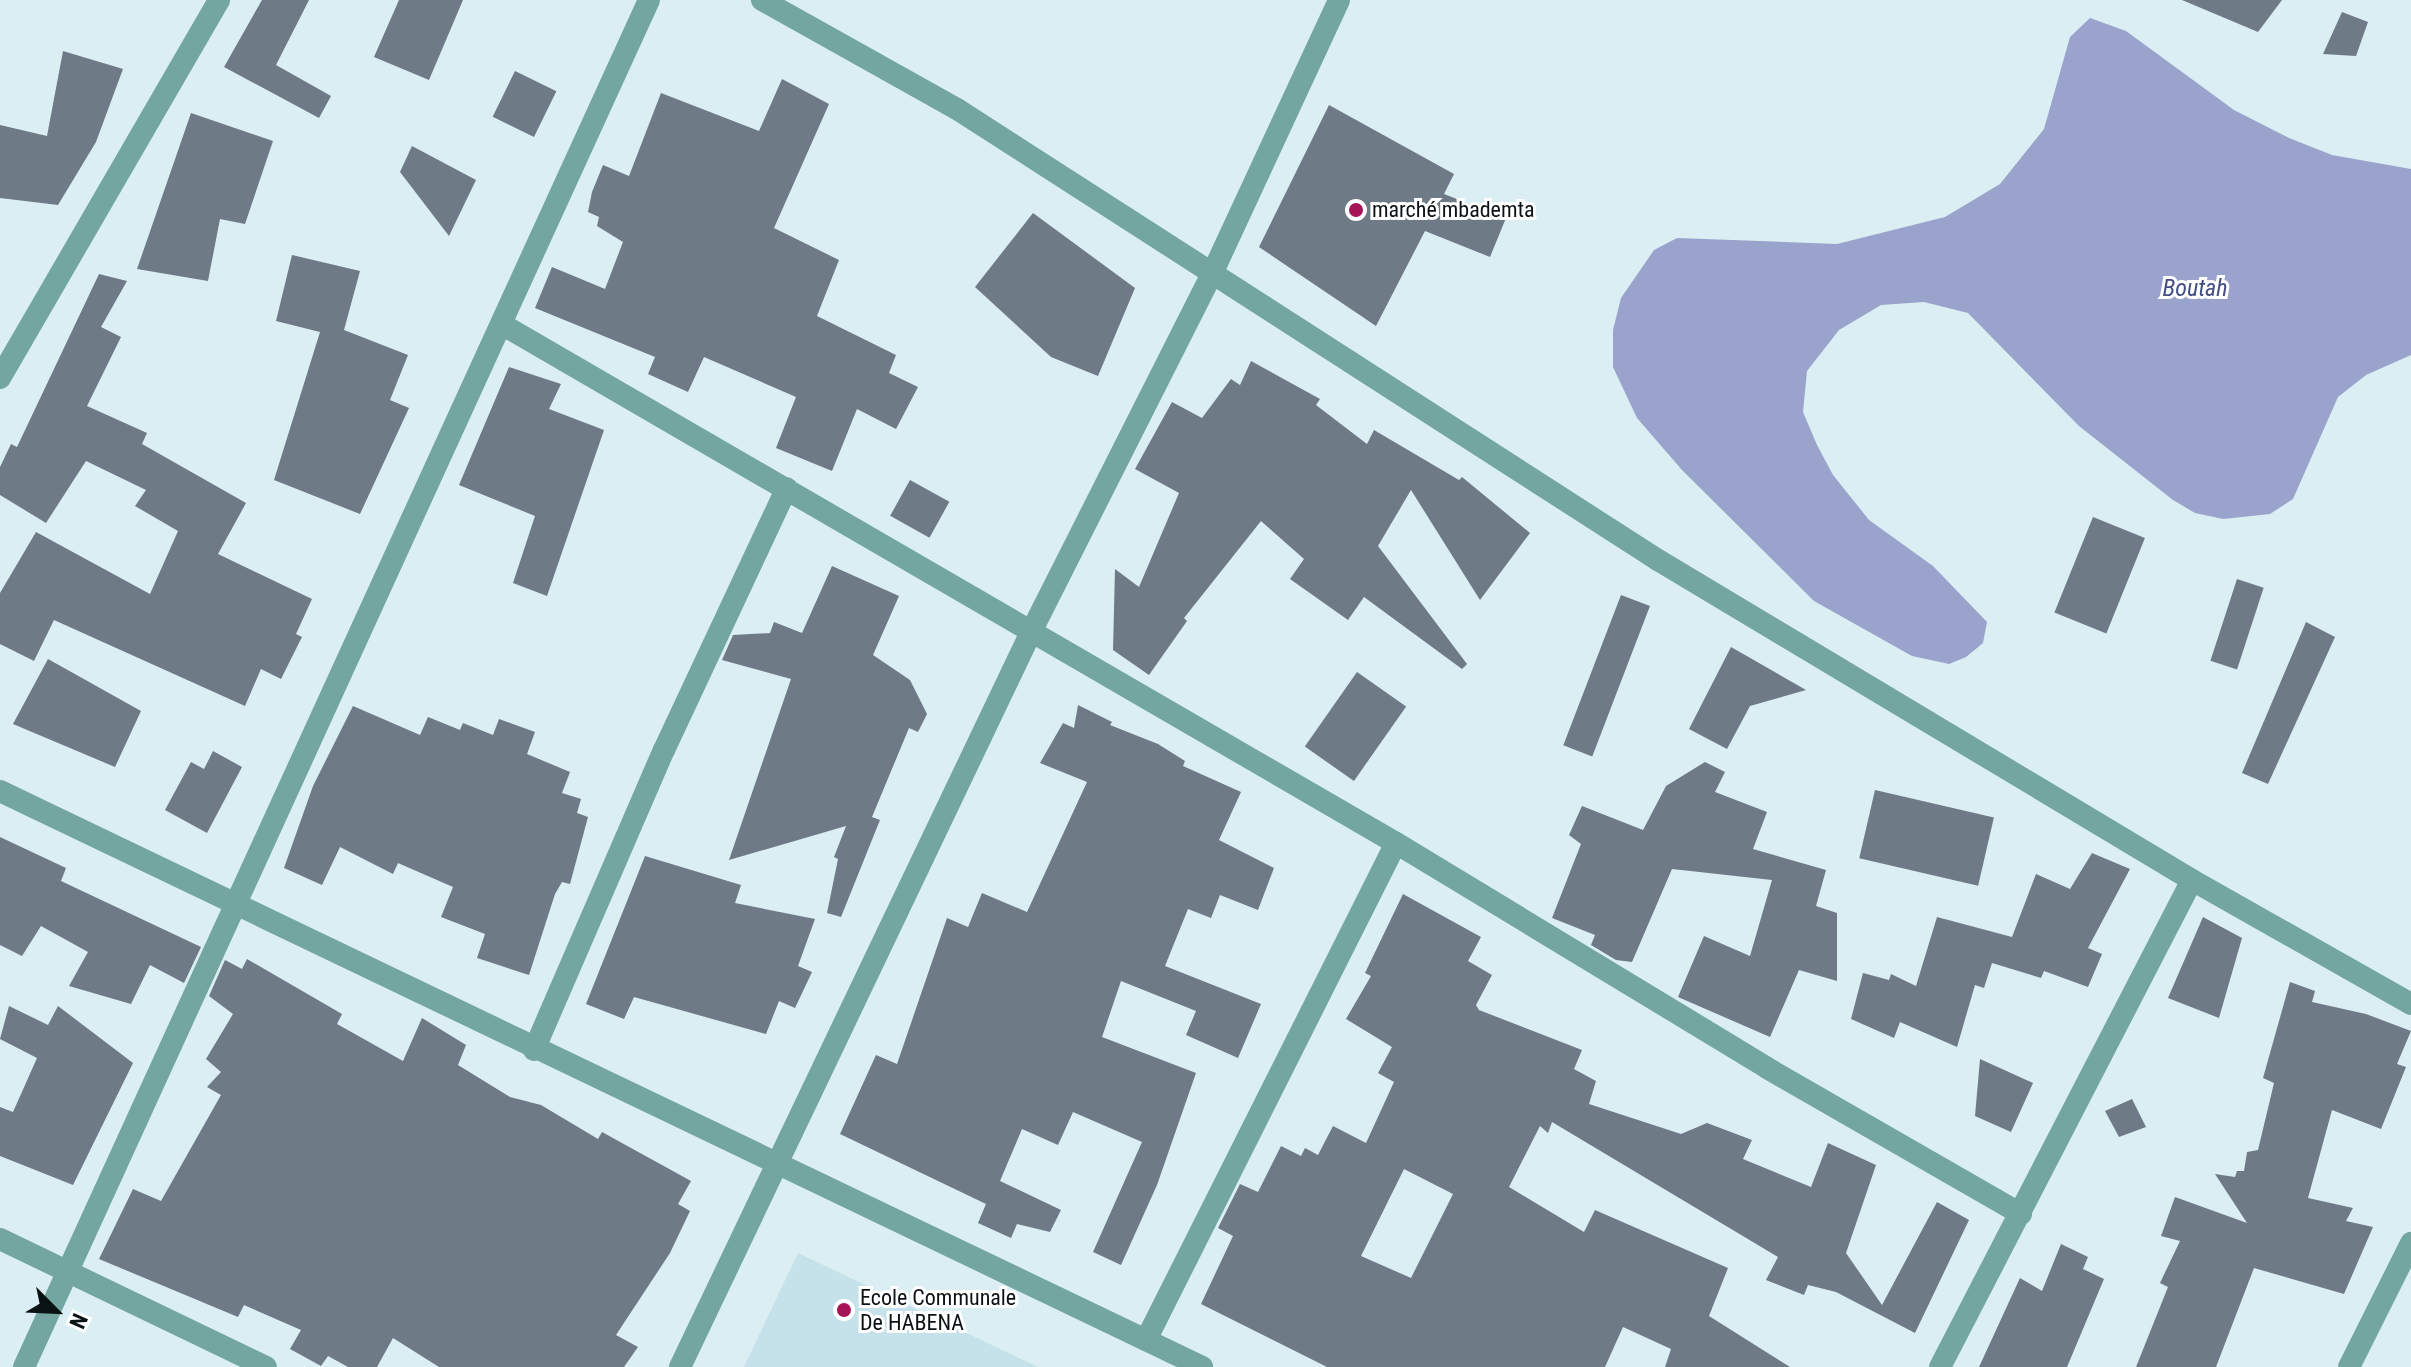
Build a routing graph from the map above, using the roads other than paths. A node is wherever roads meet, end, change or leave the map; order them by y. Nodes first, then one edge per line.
1 (219, 0) edge
2 (649, 0) edge
3 (762, 0) edge
4 (1339, 0) edge
5 (1211, 276) junction
6 (503, 325) junction
7 (0, 378) edge
8 (787, 488) junction
9 (1032, 630) junction
10 (0, 791) edge
11 (1396, 843) junction
12 (2192, 880) junction
13 (237, 906) junction
14 (2411, 1004) edge
15 (534, 1050) junction
16 (773, 1164) junction
17 (2021, 1214) junction
18 (0, 1239) edge
19 (2411, 1243) edge
20 (68, 1272) junction
21 (1146, 1340) junction
22 (24, 1367) edge
23 (266, 1367) edge
24 (680, 1367) edge
25 (1202, 1367) edge
26 (1940, 1367) edge
27 (2349, 1367) edge

1 - 7 street
2 - 6 street
3 - 5 street
4 - 5 street
5 - 9 street
5 - 12 street
6 - 8 street
6 - 13 street
8 - 9 street
8 - 15 street
9 - 11 street
9 - 16 street
10 - 13 street
11 - 17 street
11 - 21 street
12 - 14 street
12 - 17 street
13 - 15 street
13 - 20 street
15 - 16 street
16 - 21 street
16 - 24 street
17 - 26 street
18 - 20 street
19 - 27 street
20 - 22 street
20 - 23 street
21 - 25 street

